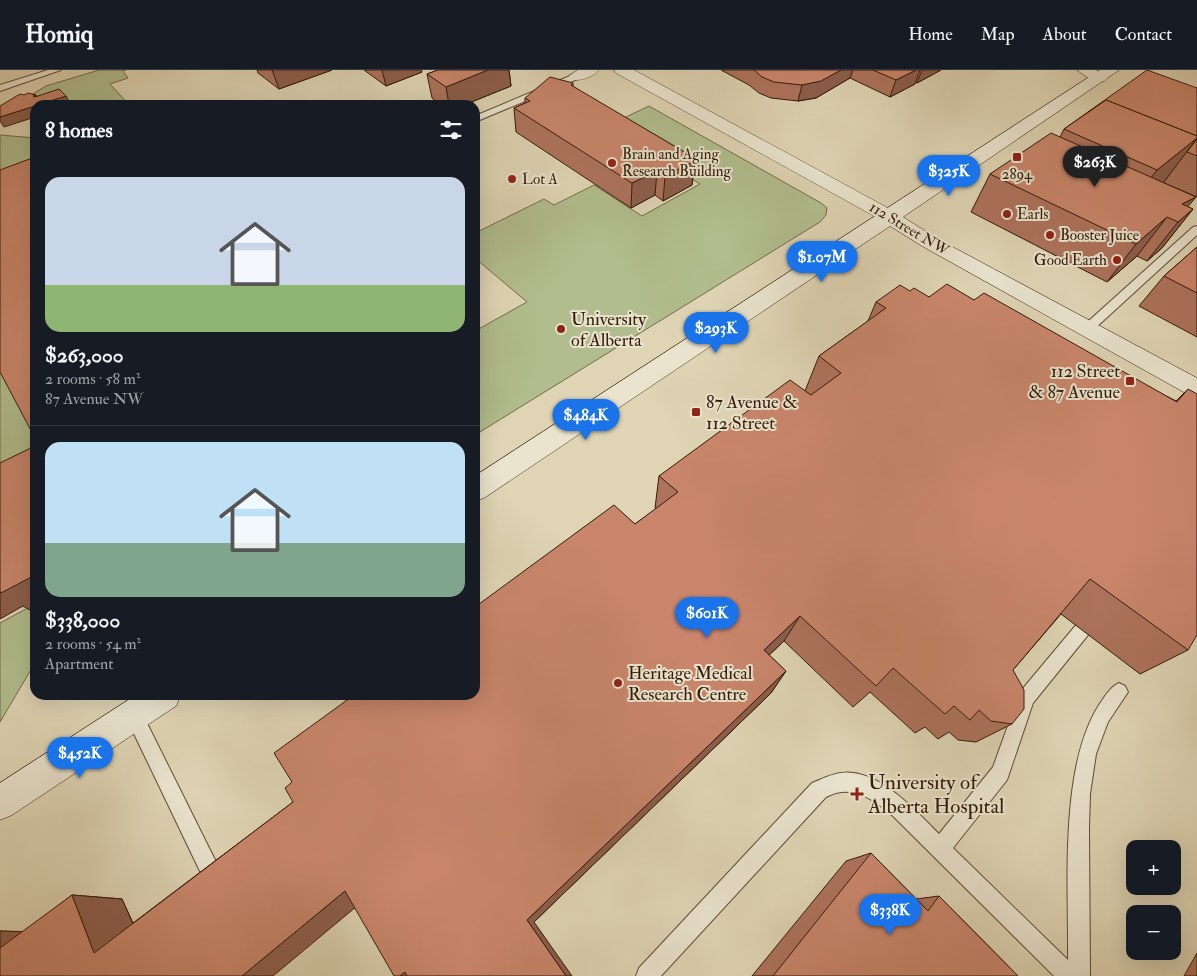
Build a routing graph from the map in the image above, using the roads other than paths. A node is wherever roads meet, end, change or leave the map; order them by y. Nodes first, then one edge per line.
1 (622, 70) edge
2 (53, 71) edge
3 (578, 72) edge
4 (1098, 73) edge
5 (0, 88) edge
6 (480, 117) edge
7 (890, 217) junction
8 (1197, 229) edge
9 (1087, 330) junction
10 (1197, 389) edge
11 (480, 487) edge
12 (1082, 630) edge
13 (1118, 692) dead end
14 (157, 700) edge
15 (134, 715) junction
16 (0, 803) edge
17 (940, 849) junction
18 (215, 882) edge
19 (647, 976) edge
20 (1069, 976) edge
21 (1079, 976) edge

1 - 7 main road, 112 Street NW
2 - 5 lane
3 - 6 lane
4 - 7 main road
7 - 9 main road, 112 Street NW
7 - 11 main road
8 - 9 lane
9 - 10 main road, 112 Street NW
12 - 17 lane
13 - 21 lane
14 - 15 main road
15 - 16 main road
15 - 18 lane
17 - 19 lane
17 - 20 lane

